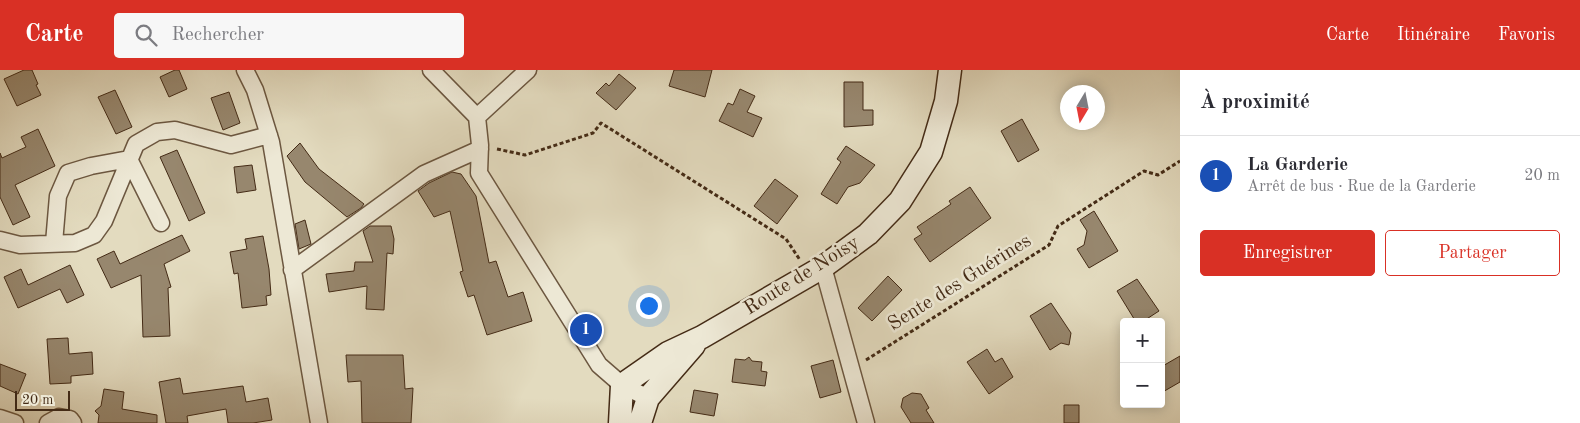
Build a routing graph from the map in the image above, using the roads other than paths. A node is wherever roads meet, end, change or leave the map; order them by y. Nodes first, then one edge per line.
1 (245, 70) edge
2 (431, 70) edge
3 (528, 70) edge
4 (950, 70) edge
5 (477, 117) junction
6 (269, 135) junction
7 (480, 147) junction
8 (129, 159) junction
9 (160, 223) dead end
10 (0, 240) edge
11 (54, 243) junction
12 (292, 270) junction
13 (816, 271) junction
14 (702, 337) junction
15 (622, 385) junction
16 (648, 398) junction
17 (0, 418) edge
18 (15, 423) edge
19 (48, 423) edge
20 (73, 423) edge
21 (319, 423) edge
22 (620, 423) edge
23 (640, 423) edge
24 (866, 423) edge

1 - 6 street
2 - 5 street
3 - 5 street
4 - 13 street, Route de Noisy
5 - 7 street
6 - 8 street
6 - 12 street
7 - 12 street
7 - 15 street
8 - 9 street
8 - 11 street
8 - 11 street
10 - 11 street
12 - 21 street
13 - 14 street, Route de Noisy
13 - 24 street
14 - 15 street, Route de Noisy
14 - 16 street, Route de Noisy
15 - 16 street
15 - 22 street
16 - 23 street, Route de Noisy
17 - 18 street
19 - 20 street

